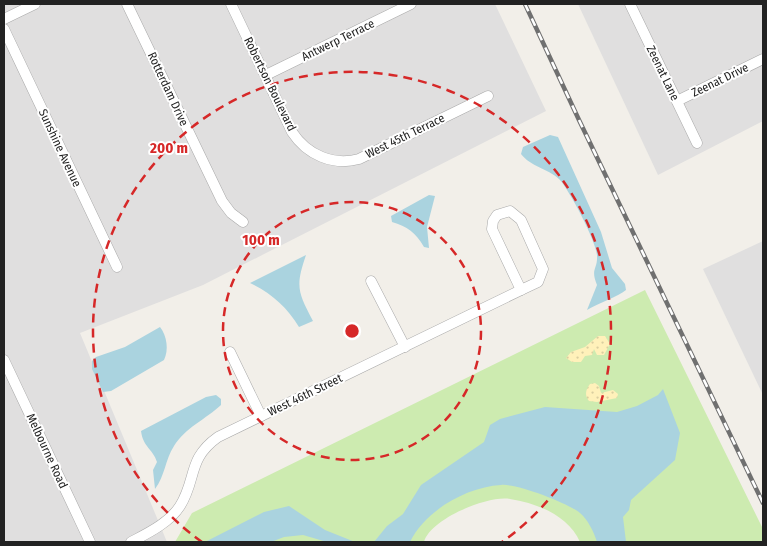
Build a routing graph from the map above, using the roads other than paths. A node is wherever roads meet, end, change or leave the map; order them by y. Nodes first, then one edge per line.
1 (35, 4) edge
2 (127, 4) edge
3 (231, 4) edge
4 (411, 4) edge
5 (630, 4) edge
6 (4, 18) edge
7 (4, 29) edge
8 (763, 59) edge
9 (266, 76) junction
10 (488, 96) dead end
11 (677, 101) junction
12 (696, 143) dead end
13 (319, 156) joint
14 (243, 222) dead end
15 (117, 267) dead end
16 (372, 281) dead end
17 (521, 290) junction
18 (405, 347) junction
19 (230, 352) dead end
20 (4, 360) edge
21 (261, 416) junction
22 (90, 542) edge
23 (131, 542) edge

1 - 6 street
2 - 14 street, Rotterdam Drive
3 - 9 street, Robertson Boulevard
4 - 9 street, Antwerp Terrace
5 - 11 street, Zeenat Lane
7 - 15 street, Sunshine Avenue
8 - 11 street, Zeenat Drive
9 - 13 street, Robertson Boulevard
10 - 13 street, West 45th Terrace
11 - 12 street, Zeenat Lane
16 - 18 street
17 - 17 street, West 46th Street
17 - 18 street, West 46th Street
18 - 21 street, West 46th Street
19 - 21 street
20 - 22 street, Melbourne Road
21 - 23 street, West 46th Street

